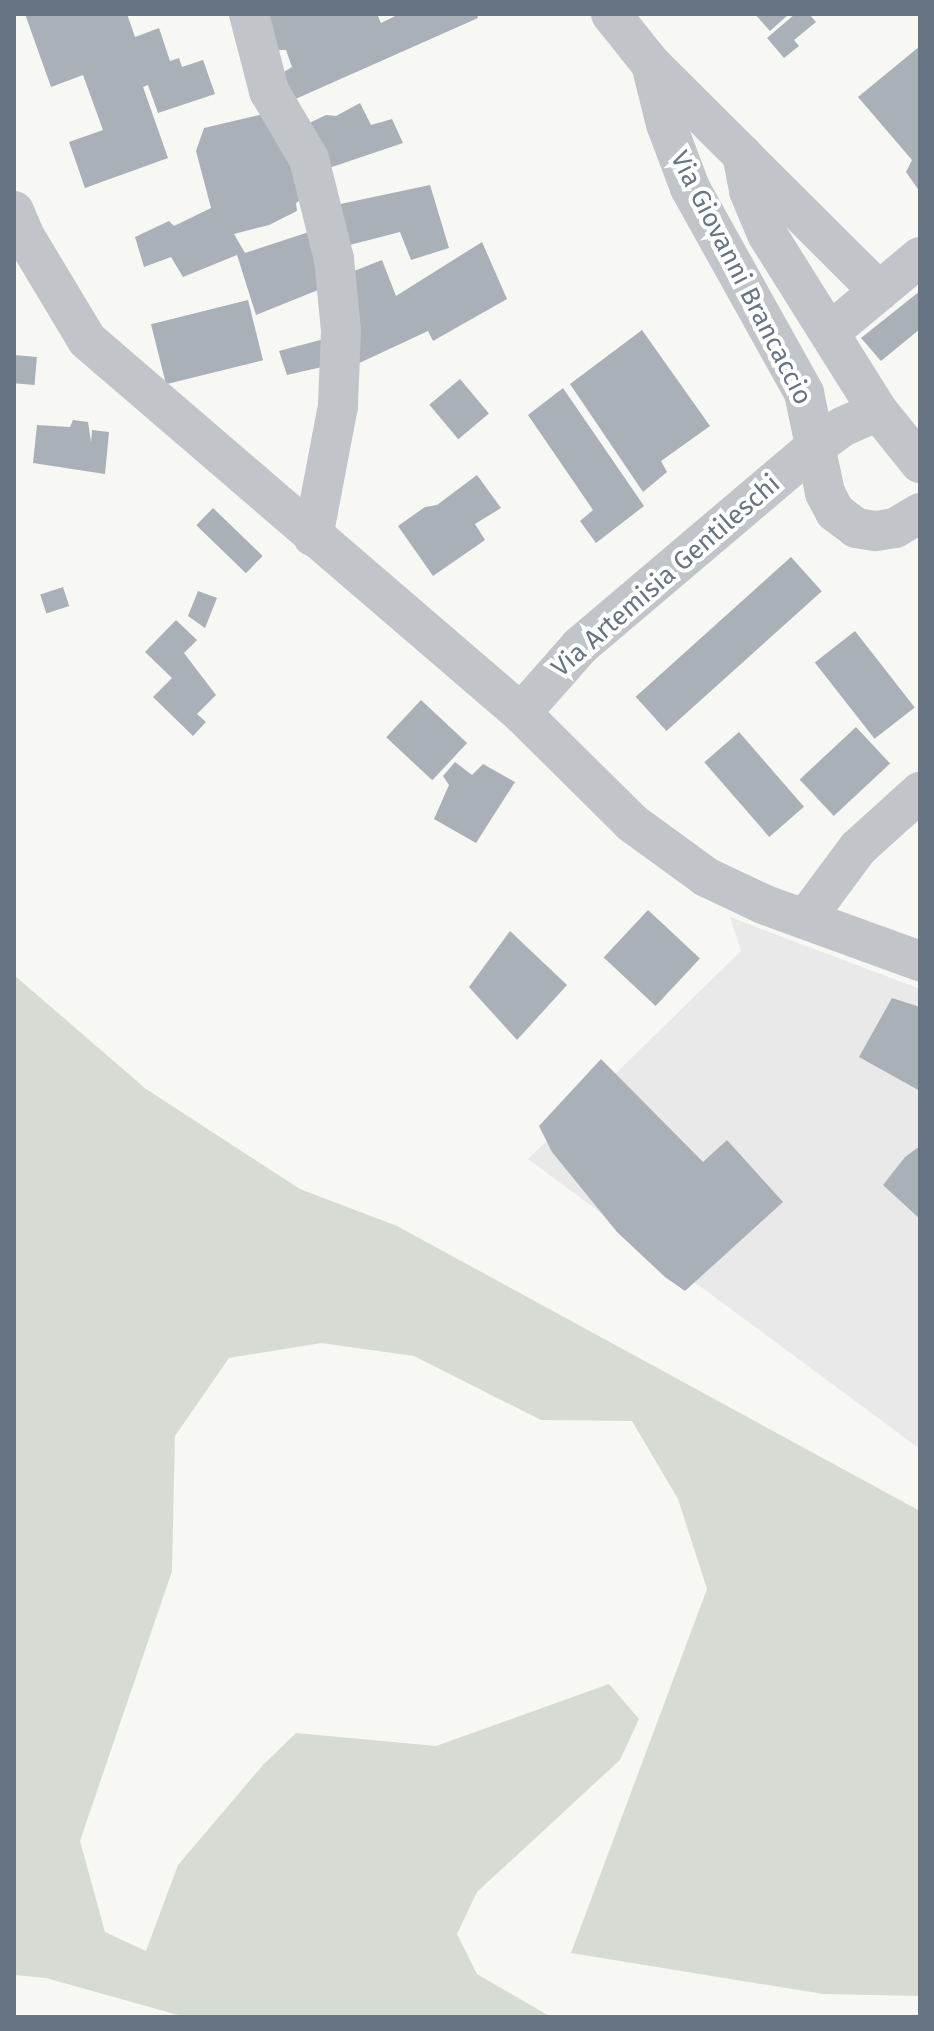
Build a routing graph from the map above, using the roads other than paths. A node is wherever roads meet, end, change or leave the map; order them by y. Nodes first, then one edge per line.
1 (249, 14) edge
2 (611, 14) edge
3 (651, 64) junction
4 (742, 154) junction
5 (14, 211) edge
6 (920, 257) edge
7 (879, 291) junction
8 (830, 332) junction
9 (878, 411) junction
10 (816, 446) junction
11 (920, 463) edge
12 (920, 513) edge
13 (313, 537) junction
14 (521, 713) junction
15 (920, 792) edge
16 (806, 918) junction
17 (920, 961) edge

1 - 13 street
2 - 3 street, Via Giovanni Brancaccio
3 - 4 street, Via Giovanni Brancaccio
3 - 10 street, Via Giovanni Brancaccio
4 - 7 street, Via Giovanni Brancaccio
4 - 8 street, Via Giovanni Brancaccio
5 - 13 street
6 - 7 street
7 - 8 street
8 - 9 street, Via Giovanni Brancaccio
9 - 10 street, Via Artemisia Gentileschi
9 - 11 street
10 - 12 street, Via Artemisia Gentileschi
10 - 14 street, Via Artemisia Gentileschi
13 - 14 street
14 - 16 street
15 - 16 street
16 - 17 street

